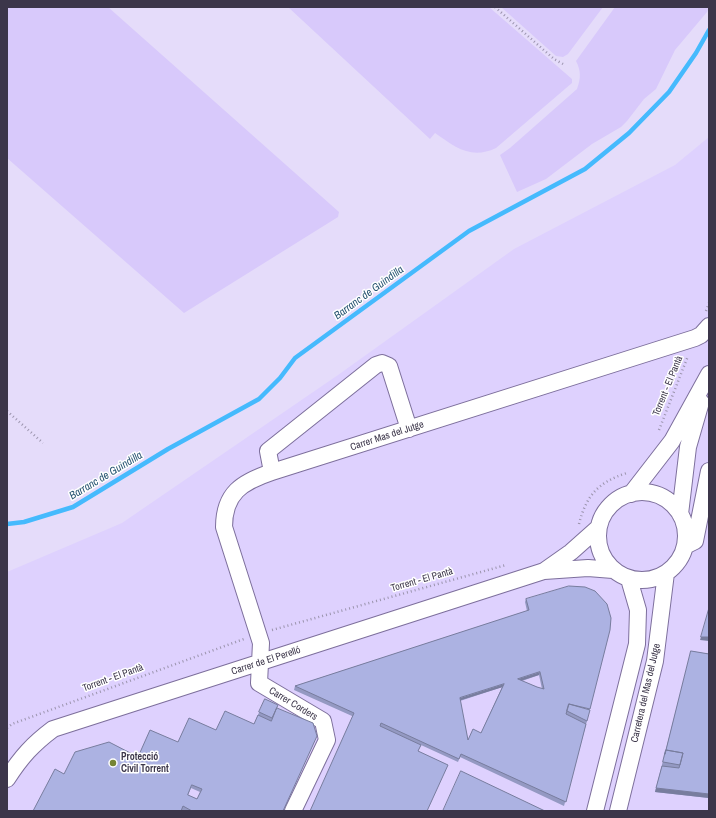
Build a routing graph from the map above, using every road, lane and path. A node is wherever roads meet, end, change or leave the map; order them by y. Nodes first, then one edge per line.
1 (495, 7) edge
2 (563, 64) dead end
3 (709, 303) edge
4 (709, 326) edge
5 (695, 338) junction
6 (709, 375) edge
7 (7, 411) edge
8 (409, 429) junction
9 (658, 432) dead end
10 (43, 443) dead end
11 (709, 471) edge
12 (272, 472) junction
13 (630, 472) dead end
14 (631, 494) junction
15 (680, 514) junction
16 (578, 528) dead end
17 (598, 528) junction
18 (684, 546) junction
19 (507, 565) dead end
20 (613, 570) junction
21 (544, 571) junction
22 (666, 573) junction
23 (629, 579) junction
24 (258, 634) junction
25 (259, 663) junction
26 (7, 728) edge
27 (7, 779) edge
28 (293, 811) edge
29 (595, 811) edge
30 (618, 811) edge

1 - 2 path
3 - 5 path, Torrent - El Pantà
4 - 5 street, Carrer Mas del Jutge
5 - 8 street, Carrer Mas del Jutge
5 - 9 path, Torrent - El Pantà
6 - 14 street
6 - 15 street
7 - 10 path
8 - 12 street, Carrer Mas del Jutge
8 - 12 street
11 - 18 street
12 - 24 street, Carrer Mas del Jutge
13 - 16 path
14 - 15 street
14 - 17 street
15 - 18 street
17 - 20 street
17 - 21 street
18 - 22 street
19 - 24 path, Torrent - El Pantà
20 - 21 street
20 - 23 street
21 - 25 street, Carrer de El Perelló
22 - 23 street
22 - 30 street, Carretera del Mas del Jutge
23 - 29 street, Carretera del Mas del Jutge
24 - 25 street, Carrer Mas del Jutge
24 - 26 path, Torrent - El Pantà
25 - 27 street, Carrer de El Perelló
25 - 28 street, Carrer Corders

